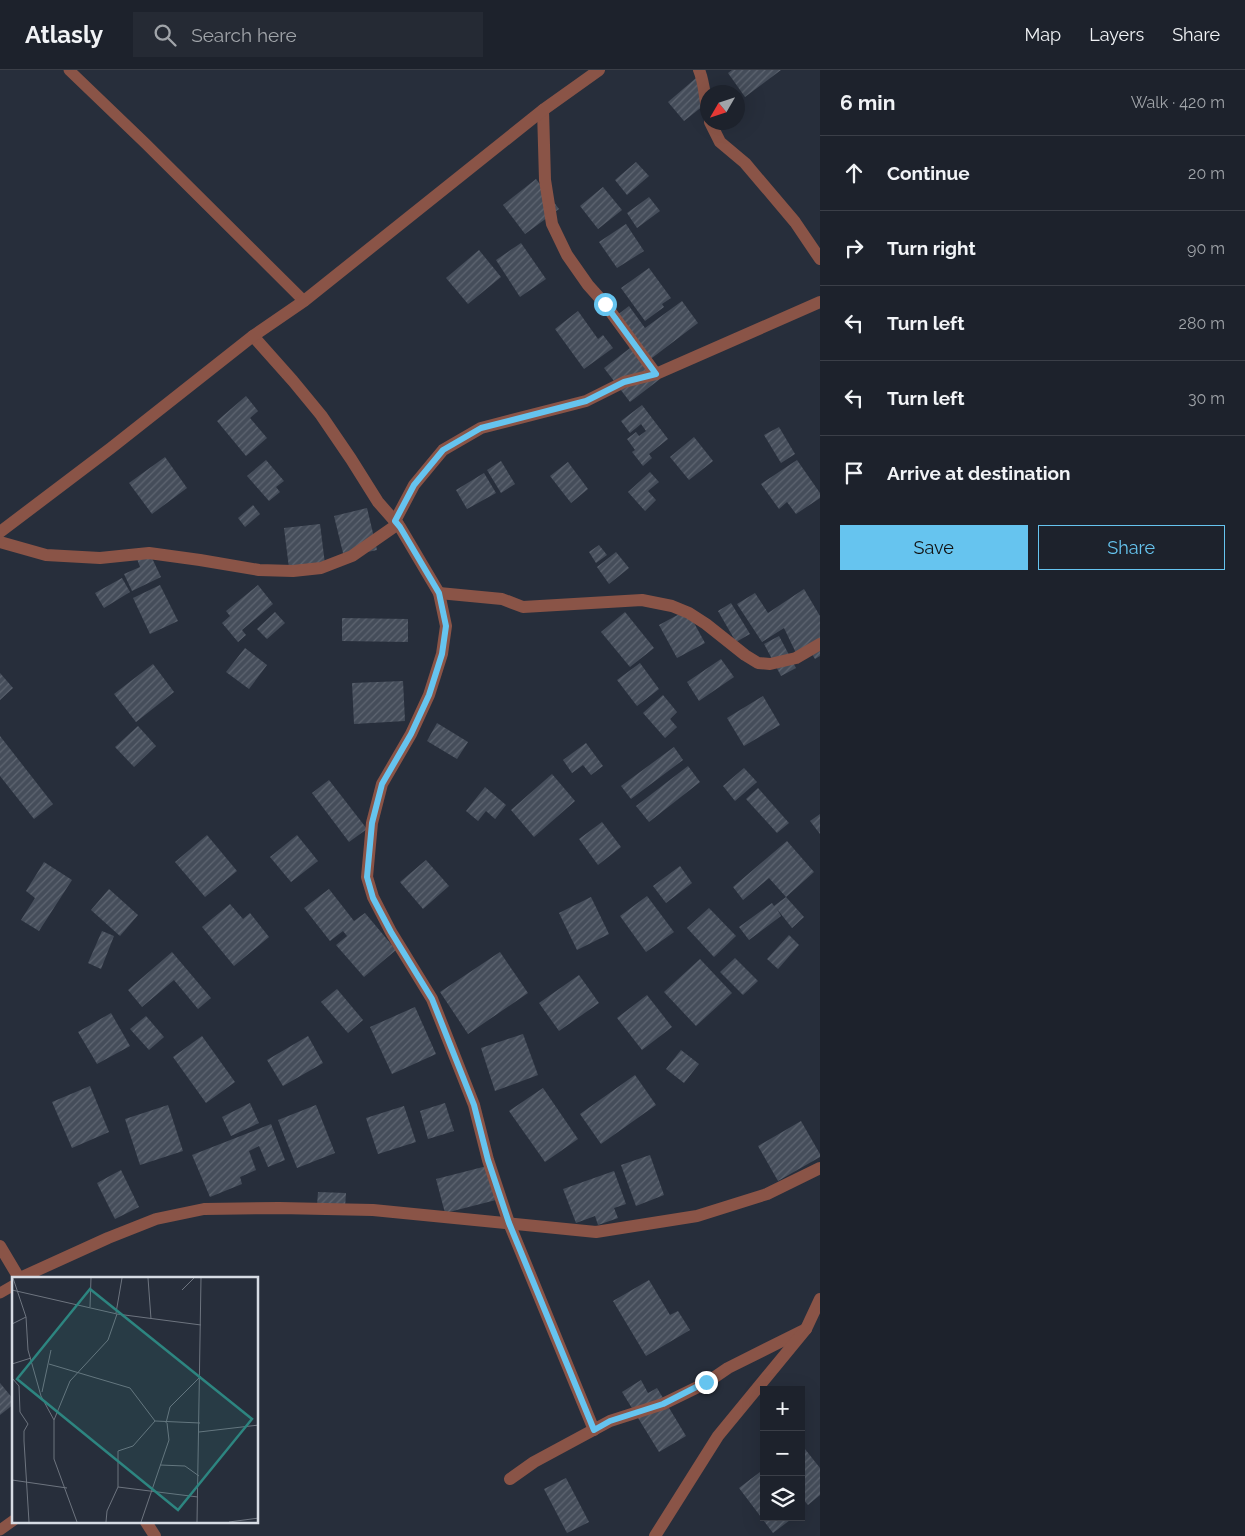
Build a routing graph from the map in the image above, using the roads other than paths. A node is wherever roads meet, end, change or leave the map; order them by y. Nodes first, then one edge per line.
1 (70, 70) edge
2 (599, 70) edge
3 (699, 70) edge
4 (704, 85) edge
5 (542, 110) junction
6 (714, 130) edge
7 (820, 259) edge
8 (304, 301) junction
9 (820, 302) edge
10 (253, 336) junction
11 (656, 374) junction
12 (396, 522) junction
13 (0, 532) edge
14 (0, 542) edge
15 (439, 593) junction
16 (820, 644) edge
17 (820, 1168) edge
18 (509, 1223) junction
19 (0, 1246) edge
20 (19, 1277) edge
21 (22, 1277) edge
22 (12, 1287) edge
23 (0, 1293) edge
24 (820, 1300) edge
25 (806, 1329) junction
26 (594, 1430) junction
27 (510, 1480) dead end
28 (12, 1521) edge
29 (147, 1524) edge
30 (0, 1530) edge
31 (155, 1536) edge
32 (656, 1536) edge

1 - 8 lane
2 - 5 street
3 - 4 street
5 - 8 street
5 - 11 street
6 - 7 street
8 - 10 street
9 - 11 street
10 - 12 street
10 - 13 street
11 - 12 street
12 - 14 street
12 - 15 street
15 - 16 street
15 - 18 street
17 - 18 street
18 - 21 street
18 - 26 street
19 - 20 street
22 - 23 lane
24 - 25 street
25 - 26 street
25 - 32 street
26 - 27 street
28 - 30 lane
29 - 31 street

